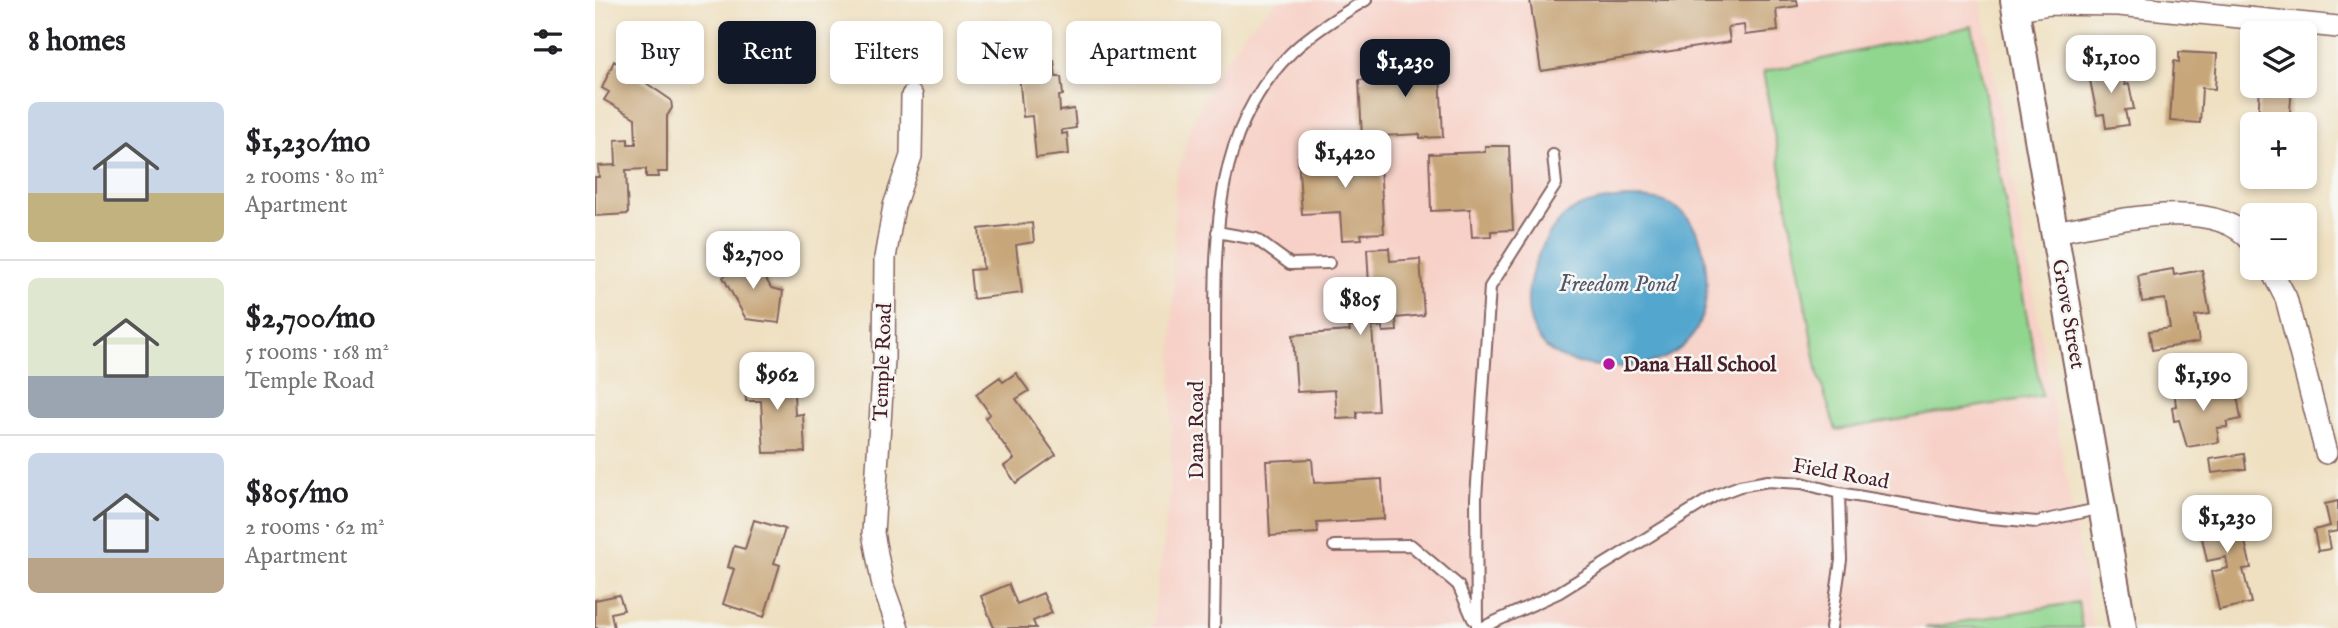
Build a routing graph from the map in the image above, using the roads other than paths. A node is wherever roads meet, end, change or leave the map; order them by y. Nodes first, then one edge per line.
1 (1366, 0) edge
2 (2015, 5) edge
3 (2255, 9) edge
4 (2338, 27) edge
5 (912, 96) dead end
6 (1553, 155) dead end
7 (2240, 229) edge
8 (1217, 232) junction
9 (2055, 232) junction
10 (1329, 263) dead end
11 (2276, 280) edge
12 (2326, 453) dead end
13 (1839, 493) junction
14 (2102, 508) junction
15 (1334, 545) dead end
16 (898, 628) edge
17 (1214, 628) edge
18 (1478, 628) edge
19 (1831, 628) edge
20 (2123, 628) edge

1 - 8 lane, Dana Road
2 - 3 street
2 - 9 street, Grove Street
3 - 4 street
5 - 16 street, Temple Road
6 - 18 lane
7 - 9 street
8 - 10 lane
8 - 17 lane, Dana Road
9 - 14 street, Grove Street
11 - 12 street
13 - 14 lane, Field Road
13 - 18 lane, Field Road
13 - 19 lane
14 - 20 street, Grove Street
15 - 18 lane

